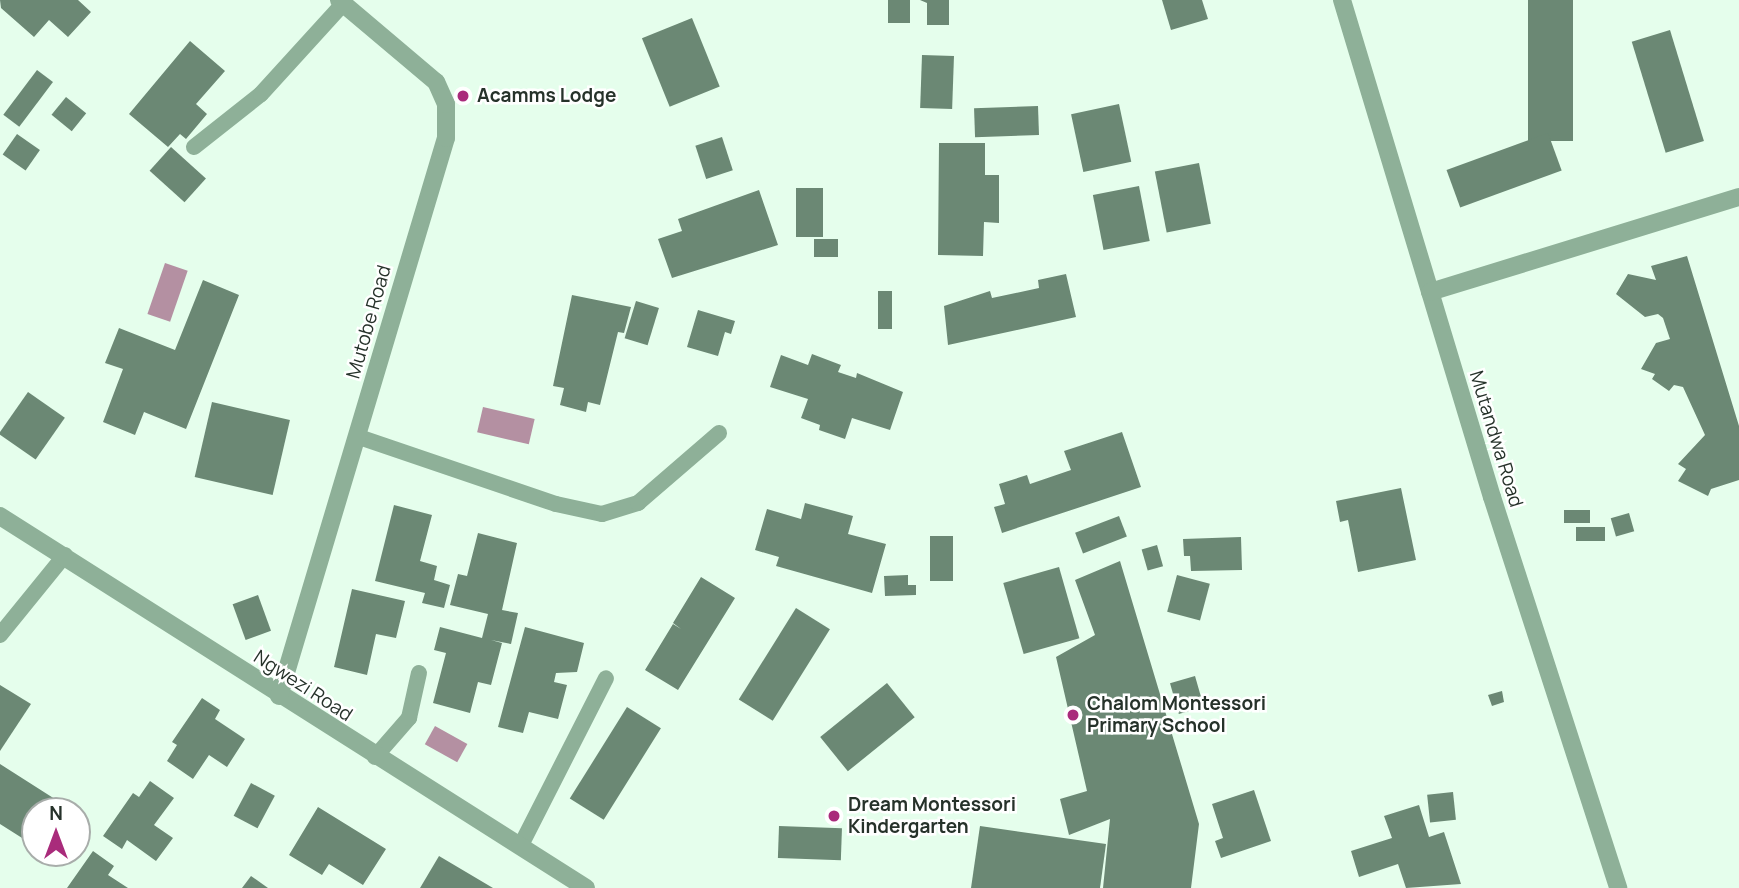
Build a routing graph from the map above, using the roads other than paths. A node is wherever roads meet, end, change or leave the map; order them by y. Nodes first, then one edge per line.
1 (1342, 0) edge
2 (341, 2) edge
3 (194, 147) dead end
4 (1739, 197) edge
5 (1430, 292) junction
6 (719, 433) dead end
7 (359, 436) junction
8 (0, 516) edge
9 (65, 555) junction
10 (0, 635) edge
11 (419, 673) dead end
12 (607, 678) dead end
13 (279, 696) junction
14 (375, 757) junction
15 (521, 845) junction
16 (586, 888) edge
17 (1618, 888) edge

1 - 5 street, Mutandwa Road
2 - 3 lane
2 - 7 street, Mutobe Road
4 - 5 street
5 - 17 street, Mutandwa Road
6 - 7 lane
7 - 13 street, Mutobe Road
8 - 9 street, Ngwezi Road
9 - 10 lane
9 - 13 street, Ngwezi Road
11 - 14 lane
12 - 15 lane
13 - 14 street, Ngwezi Road
14 - 15 street, Ngwezi Road
15 - 16 street, Ngwezi Road

